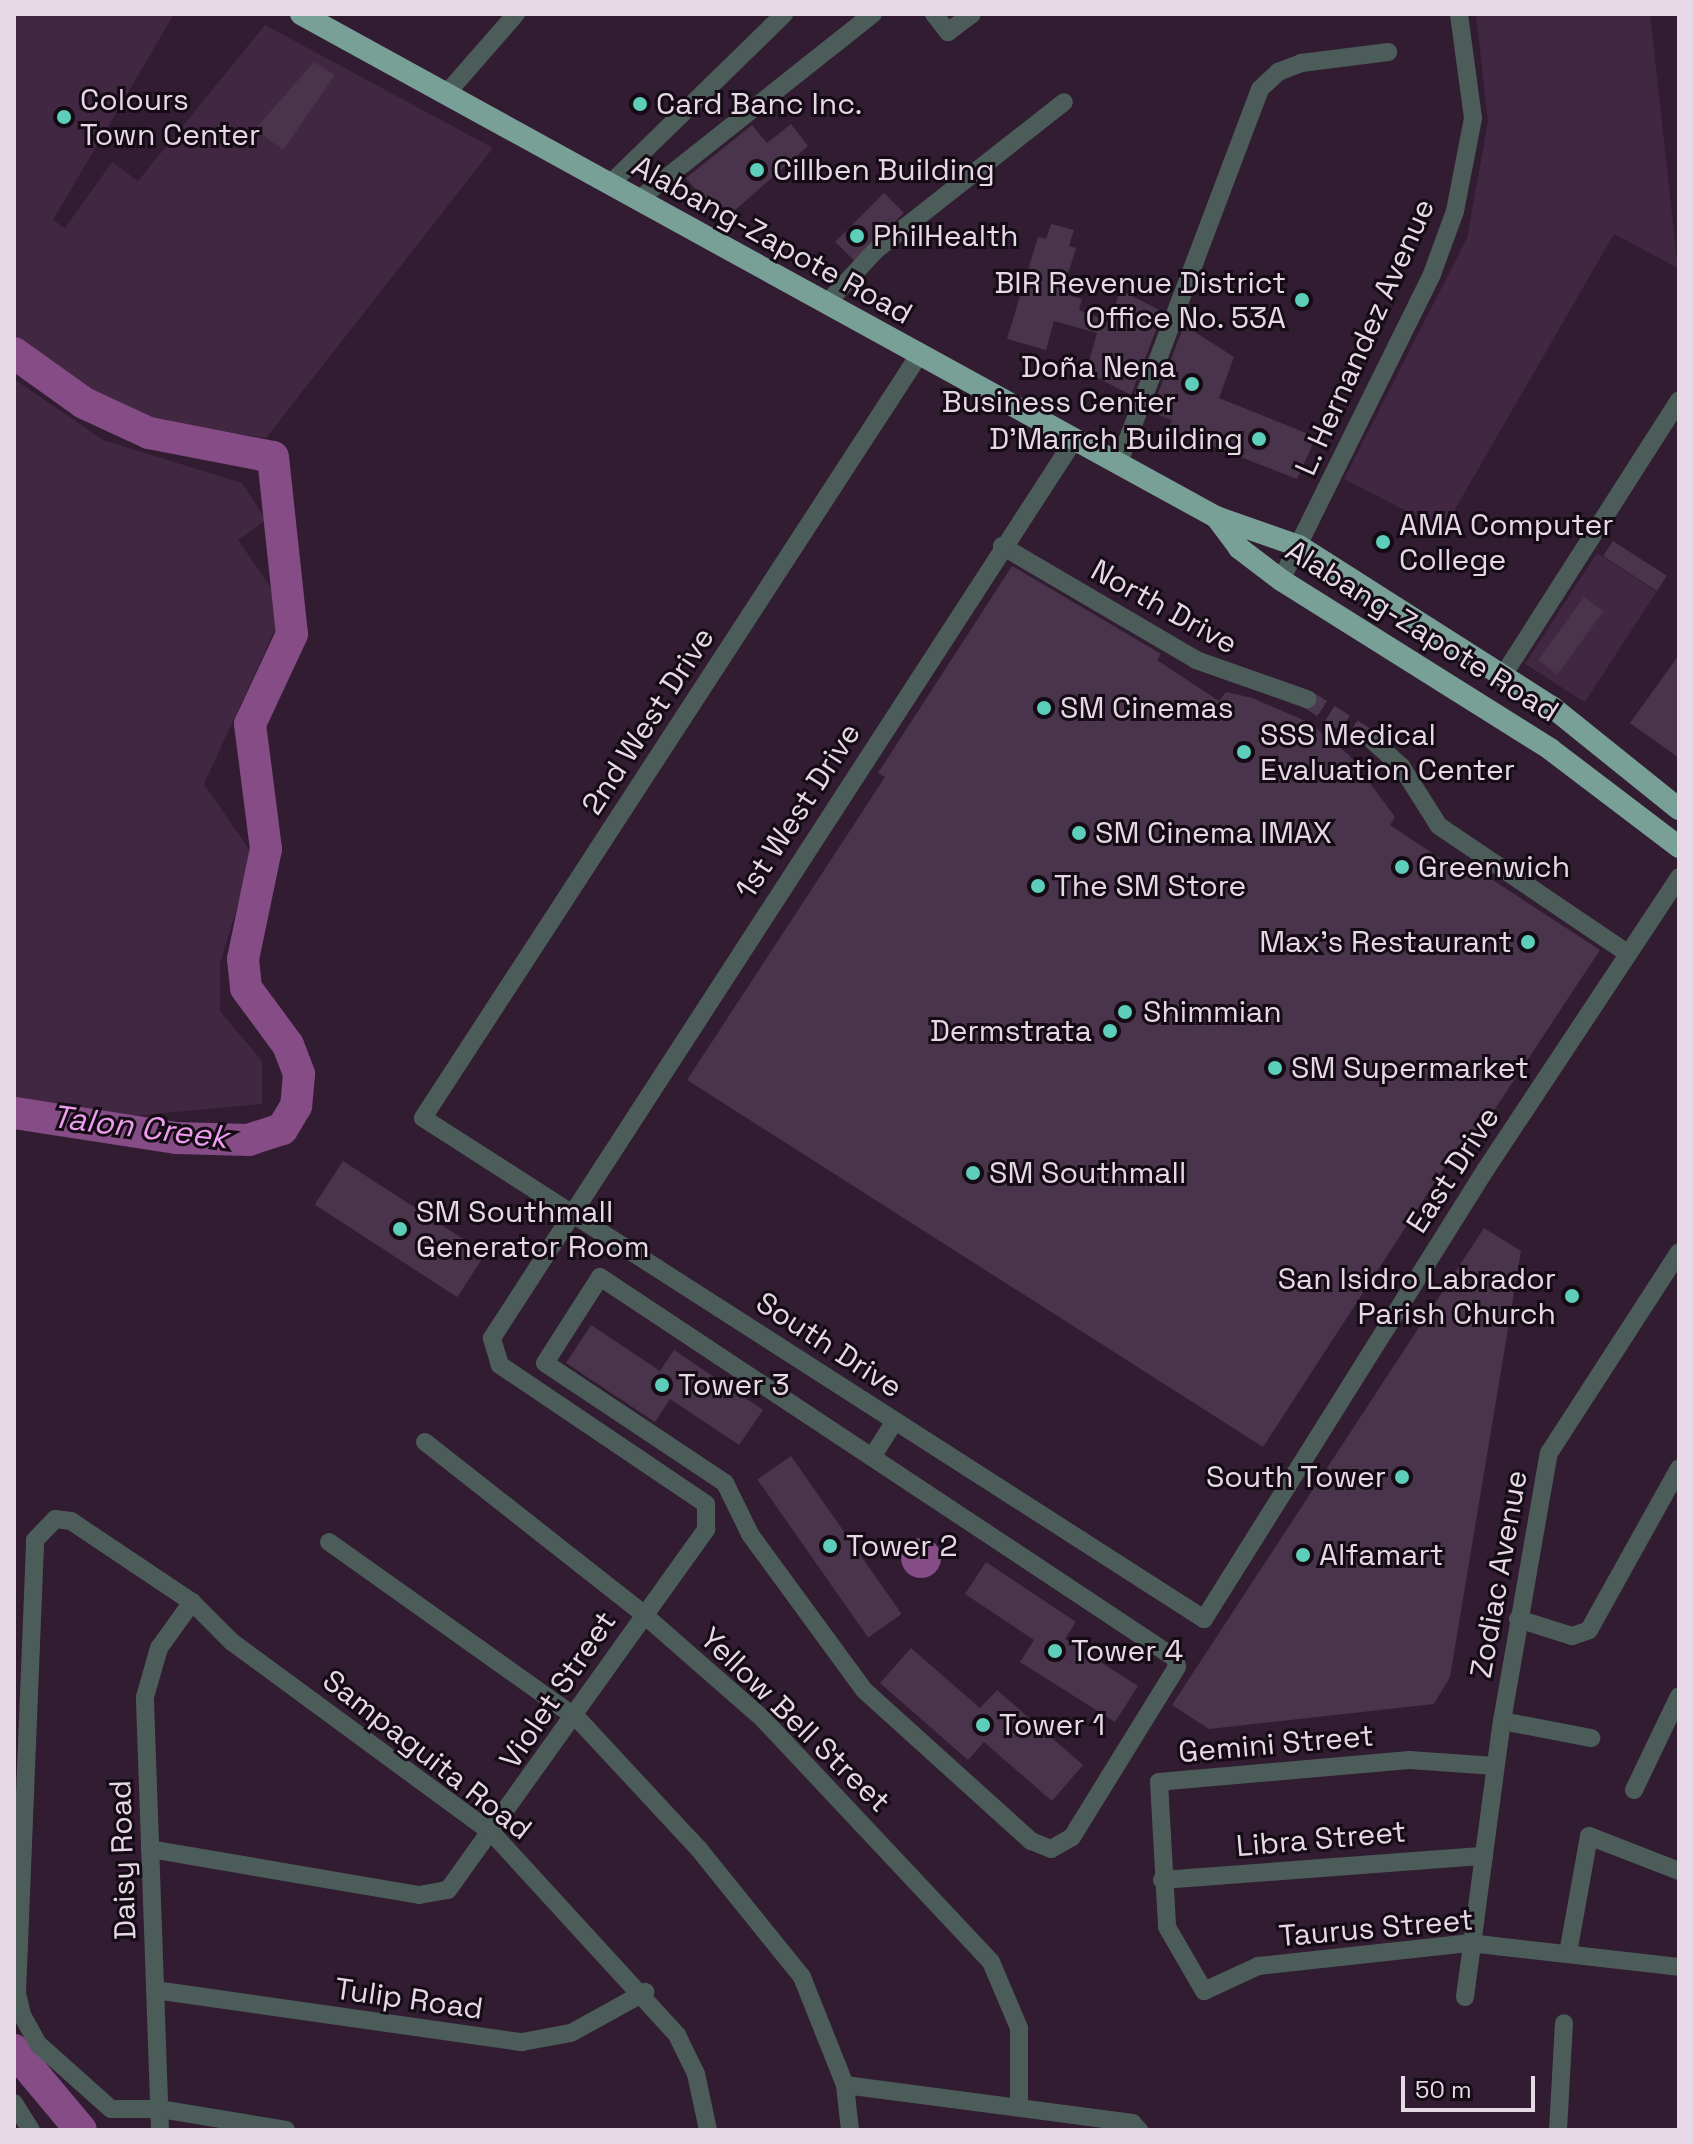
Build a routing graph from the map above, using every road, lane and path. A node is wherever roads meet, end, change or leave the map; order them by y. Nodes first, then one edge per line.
1 (301, 14) edge
2 (516, 14) edge
3 (784, 14) edge
4 (873, 14) edge
5 (934, 14) edge
6 (972, 14) edge
7 (1459, 14) edge
8 (1388, 52) dead end
9 (447, 93) junction
10 (1064, 102) dead end
11 (609, 185) junction
12 (638, 200) junction
13 (827, 303) junction
14 (919, 355) junction
15 (1679, 400) edge
16 (1074, 440) junction
17 (1118, 465) junction
18 (1216, 517) junction
19 (1002, 546) junction
20 (1299, 546) junction
21 (1281, 580) junction
22 (1504, 674) junction
23 (1307, 699) tunnel mouth
24 (1373, 741) tunnel mouth
25 (1679, 809) edge
26 (1679, 847) edge
27 (1679, 877) edge
28 (1627, 953) junction
29 (423, 1118) joint
30 (571, 1213) junction
31 (1679, 1252) edge
32 (895, 1421) junction
33 (425, 1442) dead end
34 (872, 1457) junction
35 (1679, 1468) edge
36 (706, 1504) joint
37 (329, 1542) dead end
38 (192, 1602) junction
39 (642, 1613) junction
40 (1204, 1619) joint
41 (1518, 1619) junction
42 (1679, 1696) edge
43 (577, 1718) junction
44 (1502, 1721) junction
45 (1591, 1738) dead end
46 (1495, 1766) junction
47 (1634, 1790) dead end
48 (493, 1834) junction
49 (150, 1849) junction
50 (1484, 1856) junction
51 (1679, 1871) edge
52 (1162, 1880) junction
53 (1469, 1943) junction
54 (1568, 1953) junction
55 (1679, 1967) edge
56 (155, 1990) junction
57 (645, 1992) junction
58 (1465, 1997) dead end
59 (1564, 2023) dead end
60 (845, 2085) junction
61 (14, 2103) edge
62 (1019, 2107) junction
63 (161, 2109) junction
64 (24, 2123) edge
65 (160, 2130) edge
66 (286, 2130) edge
67 (708, 2130) edge
68 (850, 2130) edge
69 (1139, 2130) edge
70 (1558, 2130) edge

1 - 9 highway, Alabang-Zapote Road
2 - 9 street
3 - 11 street
4 - 12 street
5 - 6 street
7 - 20 street, L. Hernandez Avenue
8 - 17 street
9 - 11 highway, Alabang-Zapote Road
10 - 13 street
11 - 12 highway, Alabang-Zapote Road
12 - 13 highway, Alabang-Zapote Road
13 - 14 highway, Alabang-Zapote Road
14 - 16 highway, Alabang-Zapote Road
14 - 29 street, 2nd West Drive
15 - 22 street
16 - 17 highway, Alabang-Zapote Road
16 - 19 street, 1st West Drive
17 - 18 highway, Alabang-Zapote Road
18 - 20 highway, Alabang-Zapote Road
18 - 21 highway, Alabang-Zapote Road
19 - 23 street, North Drive
19 - 30 street, 1st West Drive
20 - 21 street, L. Hernandez Avenue
20 - 22 highway, Alabang-Zapote Road
21 - 26 highway, Alabang-Zapote Road
22 - 25 highway, Alabang-Zapote Road
24 - 28 street
27 - 28 street, East Drive
28 - 40 street, East Drive
29 - 30 street, South Drive
30 - 32 street, South Drive
30 - 36 street, 1st West Drive
31 - 41 street, Zodiac Avenue
32 - 34 street
32 - 40 street, South Drive
33 - 39 street, Yellow Bell Street
34 - 34 street
35 - 41 street
36 - 39 street, Violet Street
37 - 43 street
38 - 48 street, Sampaguita Road
38 - 49 street, Daisy Road
38 - 63 street, Sampaguita Road
39 - 43 street, Violet Street
39 - 62 street, Yellow Bell Street
41 - 44 street, Zodiac Avenue
42 - 47 street
43 - 48 street, Violet Street
43 - 60 street
44 - 45 street
44 - 46 street, Zodiac Avenue
46 - 50 street, Zodiac Avenue
46 - 52 street, Gemini Street
48 - 49 street, Violet Street
48 - 57 street, Sampaguita Road
49 - 56 street, Daisy Road
50 - 52 street, Libra Street
50 - 53 street, Zodiac Avenue
51 - 54 street
52 - 53 street, Taurus Street
53 - 54 street, Taurus Street
53 - 58 street, Zodiac Avenue
54 - 55 street, Taurus Street
56 - 57 street, Tulip Road
56 - 63 street, Daisy Road
57 - 67 street, Sampaguita Road
59 - 70 street
60 - 62 street
60 - 68 street
61 - 64 street
62 - 69 street
63 - 65 street, Daisy Road
63 - 66 street

